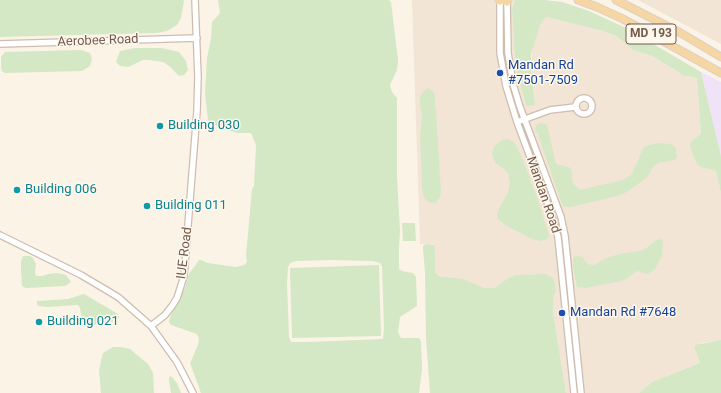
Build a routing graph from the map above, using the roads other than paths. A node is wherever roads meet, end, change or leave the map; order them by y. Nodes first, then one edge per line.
1 (195, 0) edge
2 (578, 0) edge
3 (616, 0) edge
4 (504, 1) edge
5 (196, 38) junction
6 (0, 44) edge
7 (721, 57) edge
8 (721, 73) edge
9 (575, 107) dead end
10 (525, 119) junction
11 (517, 122) junction
12 (0, 235) edge
13 (151, 326) junction
14 (192, 393) edge
15 (574, 393) edge
16 (581, 393) edge

1 - 5 street, IUE Road
2 - 8 main road, MD 193
3 - 7 main road, MD 193
4 - 10 street, Mandan Road
4 - 11 street, Mandan Road
5 - 6 street, Aerobee Road
5 - 13 street, IUE Road
9 - 10 street
10 - 11 street
10 - 16 street, Mandan Road
11 - 15 street, Mandan Road
12 - 13 street
13 - 14 street

